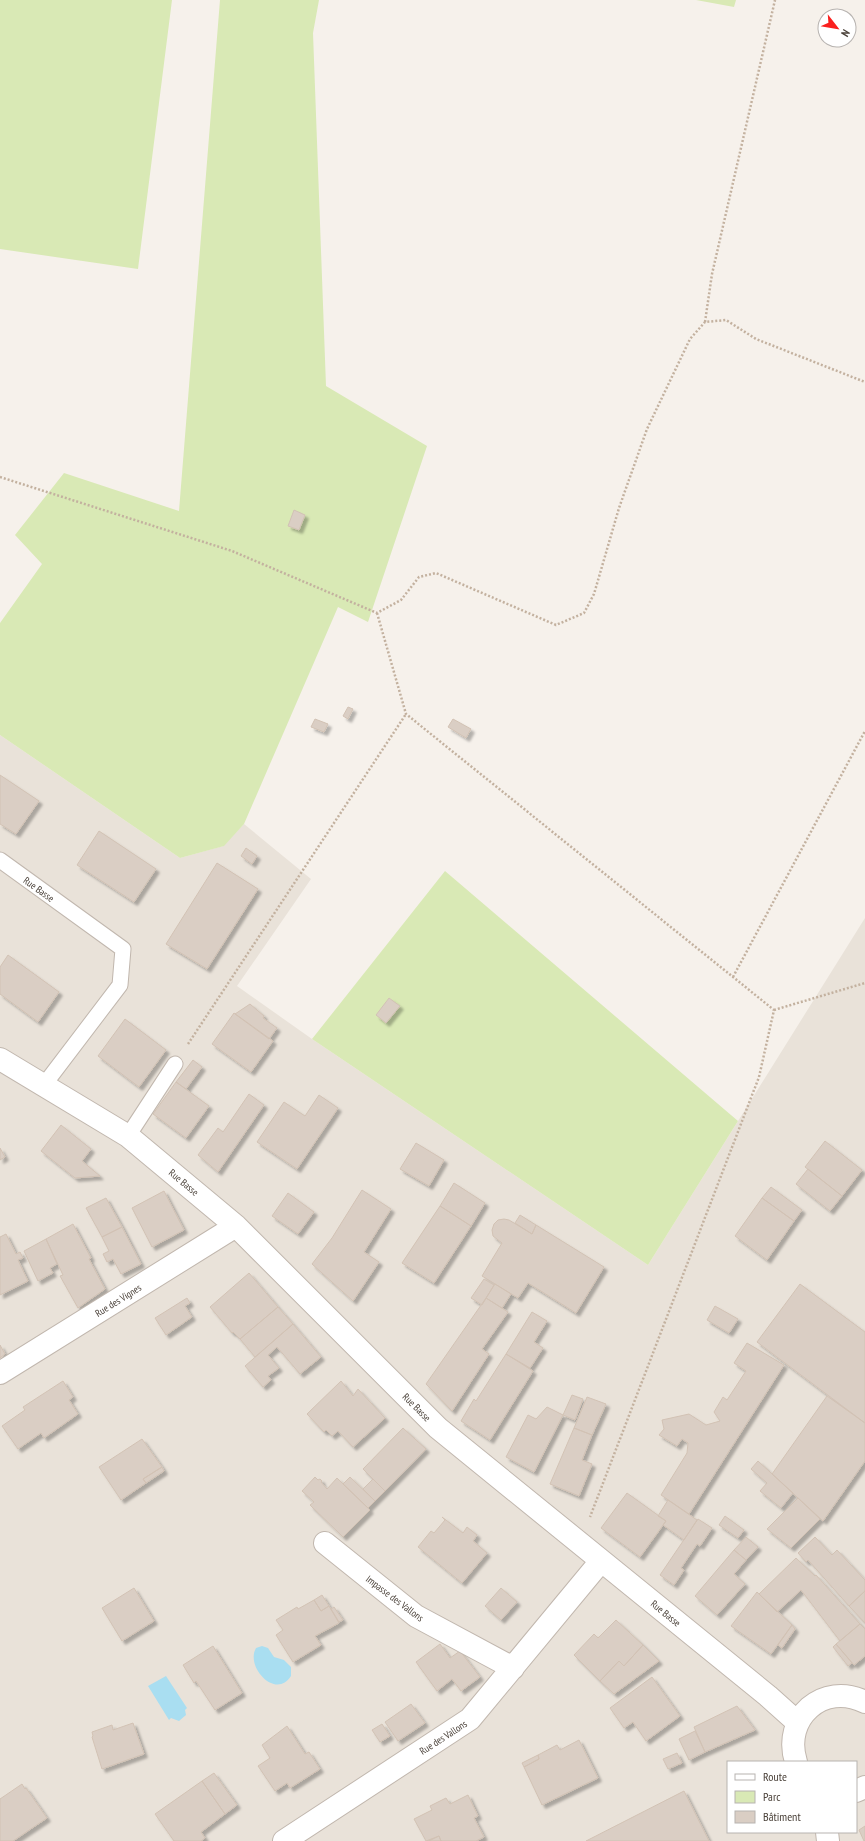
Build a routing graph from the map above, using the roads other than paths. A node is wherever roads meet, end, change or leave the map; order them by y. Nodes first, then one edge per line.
1 (0, 860) edge
2 (0, 1059) edge
3 (175, 1064) road end
4 (44, 1085) junction
5 (128, 1136) junction
6 (236, 1226) junction
7 (0, 1373) edge
8 (325, 1543) dead end
9 (601, 1561) junction
10 (513, 1668) junction
11 (865, 1702) edge
12 (797, 1722) junction
13 (796, 1761) edge
14 (284, 1841) edge

1 - 4 lane, Rue Basse
2 - 4 street, Rue Basse
3 - 5 lane
4 - 5 street, Rue Basse
5 - 6 street, Rue Basse
6 - 7 street, Rue des Vignes
6 - 9 street, Rue Basse
8 - 10 street, Impasse des Vallons
9 - 10 street, Rue des Vallons
9 - 12 street, Rue Basse
10 - 14 street, Rue des Vallons
11 - 12 street
12 - 13 street

